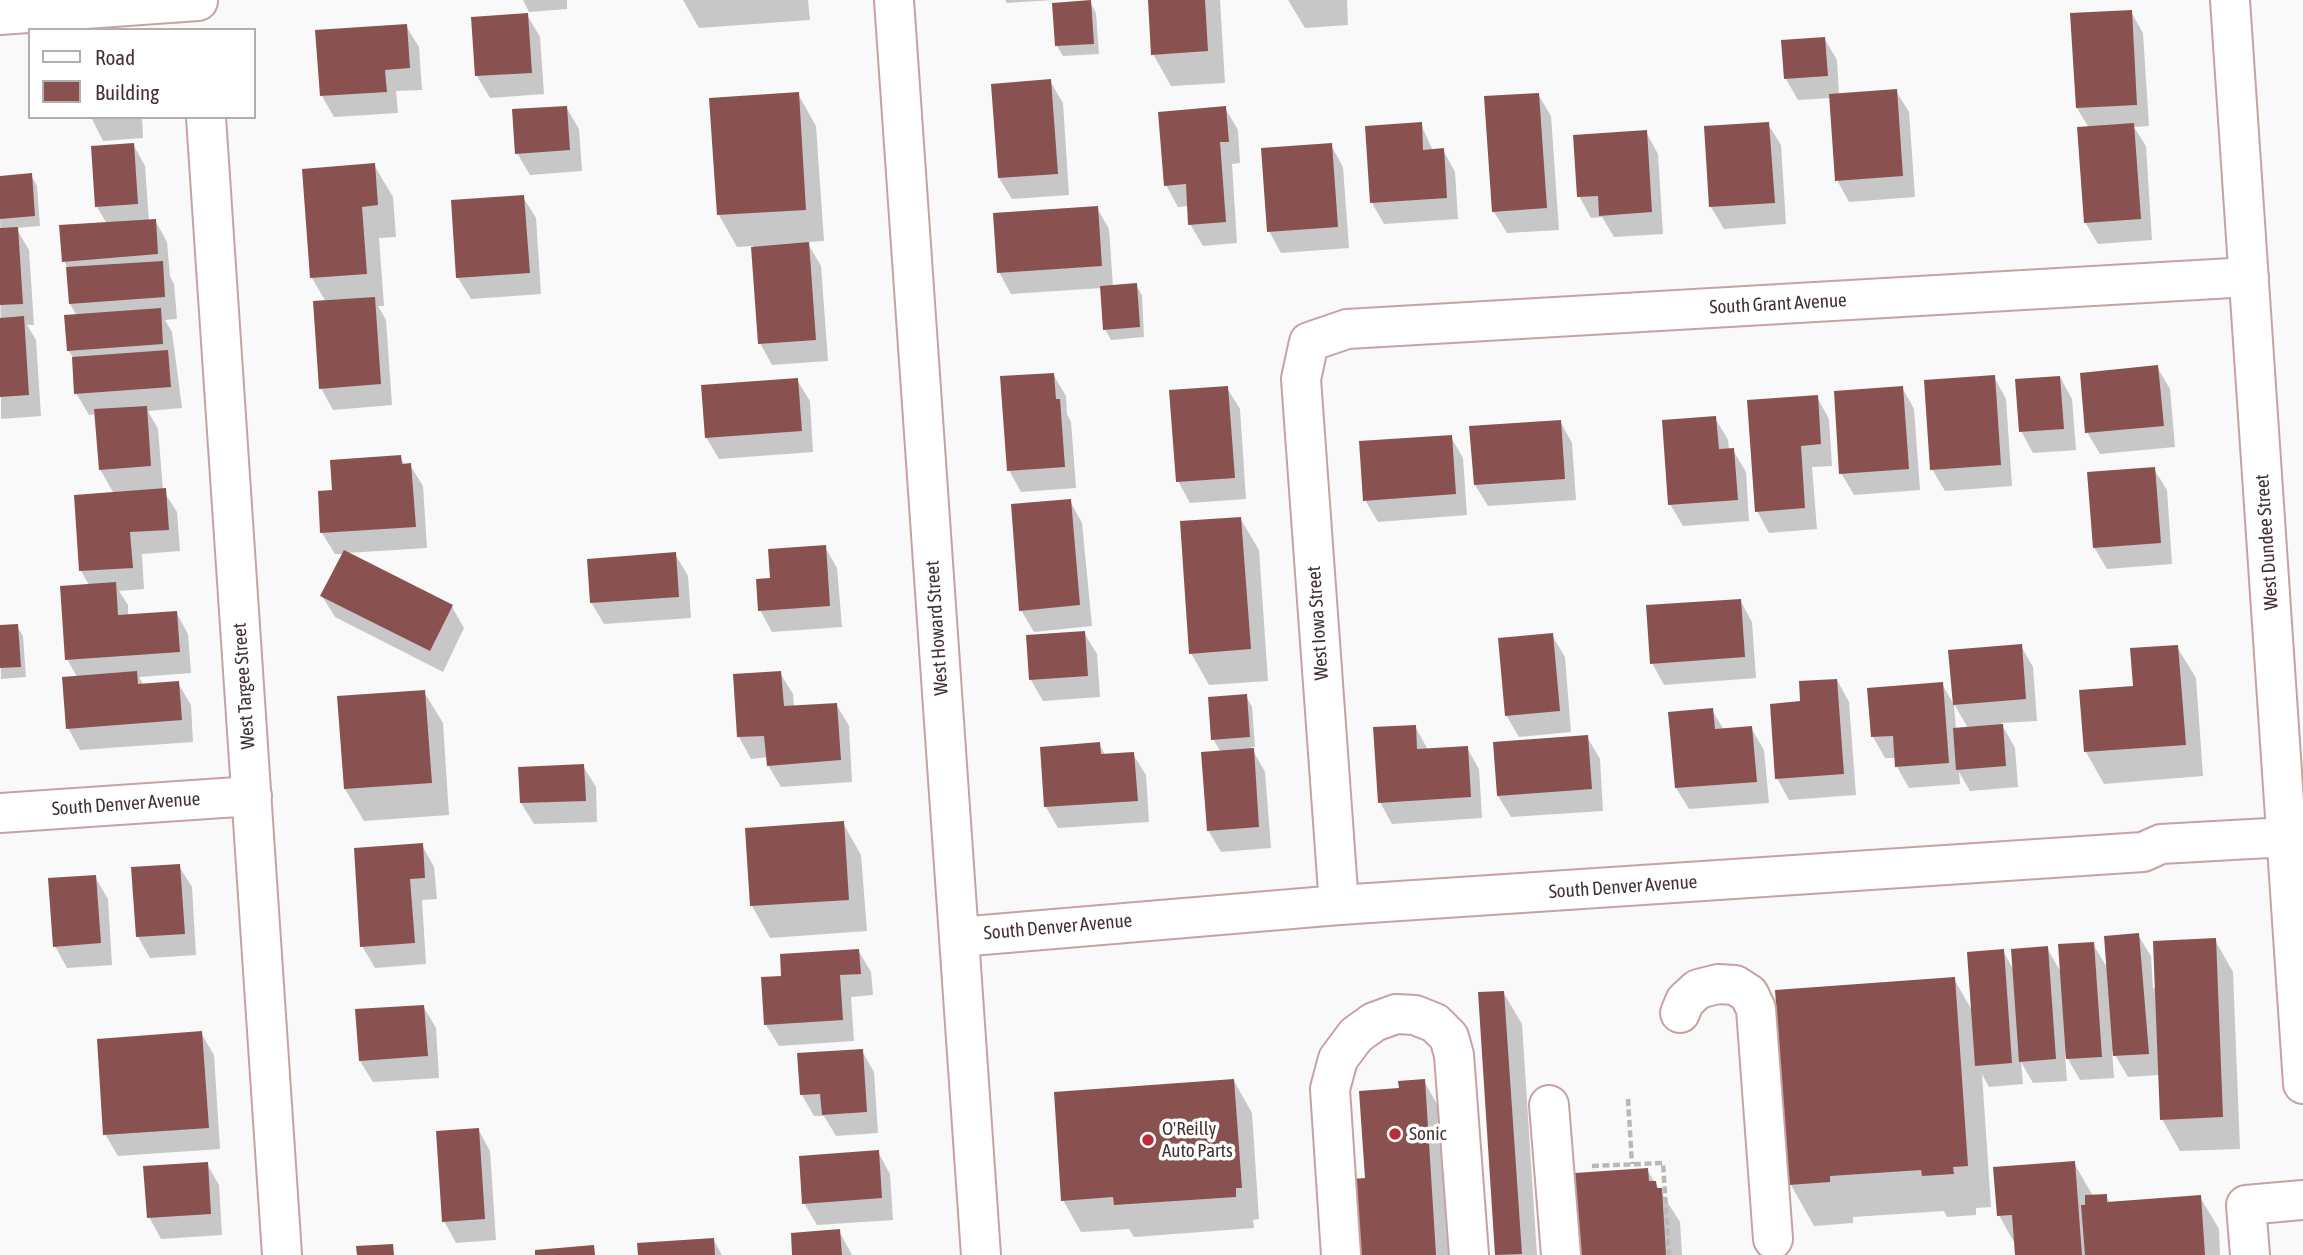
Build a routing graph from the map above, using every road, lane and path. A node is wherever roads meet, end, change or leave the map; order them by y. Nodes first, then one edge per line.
1 (894, 0) edge
2 (2230, 0) edge
3 (199, 10) edge
4 (0, 15) edge
5 (206, 119) edge
6 (2249, 277) junction
7 (1309, 342) joint
8 (252, 796) junction
9 (0, 813) edge
10 (2286, 837) junction
11 (1339, 905) junction
12 (959, 937) junction
13 (1680, 1013) dead end
14 (2303, 1084) edge
15 (1628, 1099) dead end
16 (1549, 1105) dead end
17 (1632, 1164) junction
18 (1591, 1167) dead end
19 (2303, 1200) edge
20 (1773, 1239) dead end
21 (282, 1255) edge
22 (981, 1255) edge
23 (1341, 1255) edge
24 (1469, 1255) edge
25 (1561, 1255) edge
26 (1669, 1255) edge
27 (2250, 1255) edge

1 - 12 street, West Howard Street
2 - 6 street, West Dundee Street
3 - 4 street
5 - 8 street, West Targee Street
6 - 7 street, South Grant Avenue
6 - 10 street, West Dundee Street
7 - 11 street, West Iowa Street
8 - 9 street, South Denver Avenue
8 - 21 street, West Targee Street
10 - 11 street, South Denver Avenue
10 - 14 street, West Dundee Street
11 - 12 street, South Denver Avenue
12 - 22 street, West Howard Street
13 - 20 street
15 - 17 path
16 - 25 street
17 - 18 path
17 - 26 path
19 - 27 street
23 - 24 street

